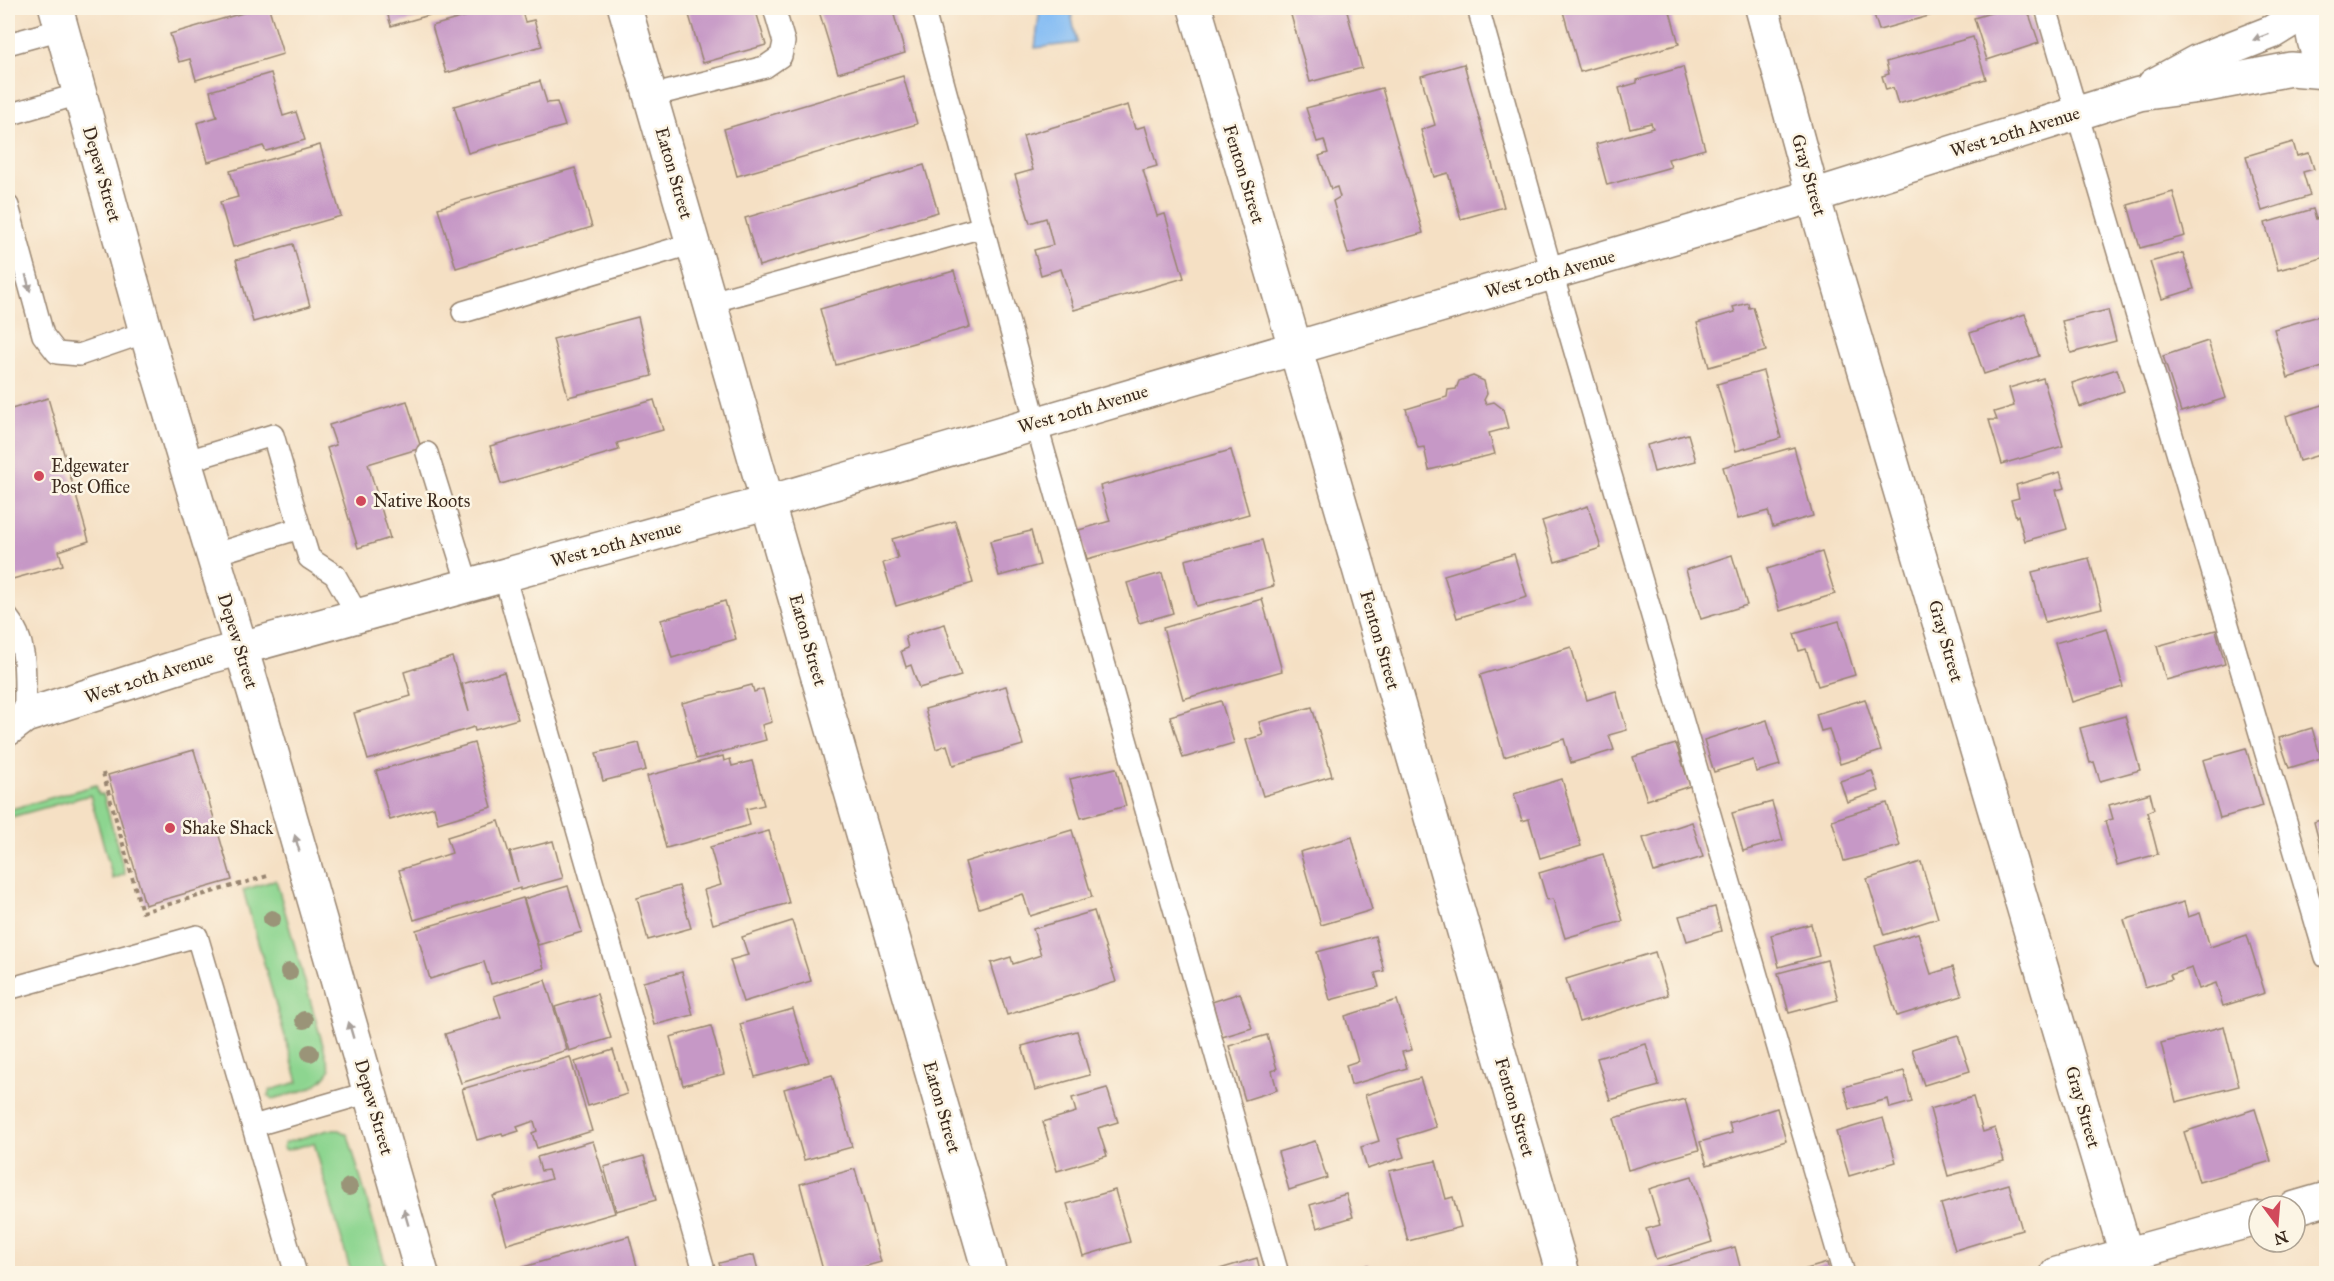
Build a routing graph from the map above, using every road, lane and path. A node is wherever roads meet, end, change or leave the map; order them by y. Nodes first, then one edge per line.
1 (626, 8) edge
2 (774, 8) edge
3 (923, 8) edge
4 (1195, 8) edge
5 (1478, 8) edge
6 (1762, 8) edge
7 (2046, 8) edge
8 (2313, 8) edge
9 (59, 18) edge
10 (8, 44) edge
11 (2326, 66) edge
12 (2326, 72) edge
13 (79, 94) junction
14 (2139, 94) junction
15 (651, 96) junction
16 (2077, 112) junction
17 (8, 114) edge
18 (1813, 196) junction
19 (8, 206) edge
20 (983, 227) junction
21 (694, 243) junction
22 (1552, 273) junction
23 (711, 302) junction
24 (463, 312) dead end
25 (146, 332) junction
26 (1295, 347) junction
27 (1036, 423) junction
28 (427, 453) dead end
29 (184, 462) junction
30 (769, 502) junction
31 (300, 528) junction
32 (212, 555) junction
33 (504, 575) junction
34 (468, 585) junction
35 (358, 616) junction
36 (8, 618) edge
37 (240, 648) junction
38 (13, 717) edge
39 (103, 773) dead end
40 (278, 873) dead end
41 (2326, 957) edge
42 (8, 989) edge
43 (369, 1092) junction
44 (253, 1126) junction
45 (2326, 1199) edge
46 (2307, 1205) edge
47 (2247, 1222) edge
48 (2129, 1264) edge
49 (296, 1274) edge
50 (422, 1274) edge
51 (705, 1274) edge
52 (990, 1274) edge
53 (1278, 1274) edge
54 (1563, 1274) edge
55 (1844, 1274) edge
56 (2057, 1274) edge

1 - 15 street, Eaton Street
2 - 15 lane
3 - 20 lane
4 - 26 street, Fenton Street
5 - 22 lane
6 - 18 street, Gray Street
7 - 16 lane
8 - 11 street
8 -> 14 street, West 20th Avenue
9 - 10 lane
9 - 13 street, Depew Street
12 - 14 street, West 20th Avenue
13 - 17 lane
13 - 25 street, Depew Street
14 - 16 street, West 20th Avenue
15 - 21 street, Eaton Street
16 - 18 street, West 20th Avenue
16 - 41 lane
18 - 22 street, West 20th Avenue
18 - 48 street, Gray Street
19 -> 25 lane
20 - 23 lane
20 - 27 lane
21 - 23 street, Eaton Street
21 - 24 lane
22 - 26 street, West 20th Avenue
22 - 55 lane
23 - 30 street, Eaton Street
25 - 29 street, Depew Street
26 - 27 street, West 20th Avenue
26 - 54 street, Fenton Street
27 - 30 street, West 20th Avenue
27 - 53 lane
28 - 34 lane
29 - 31 lane
29 - 32 street, Depew Street
30 - 33 street, West 20th Avenue
30 - 52 street, Eaton Street
31 - 32 lane
31 - 35 lane
32 - 37 street, Depew Street
33 - 34 street, West 20th Avenue
33 - 51 lane
34 - 35 street, West 20th Avenue
35 - 37 street, West 20th Avenue
36 - 38 lane
37 - 38 street, West 20th Avenue
43 -> 37 street, Depew Street
39 - 40 path
42 - 44 lane
43 - 44 lane
50 -> 43 street, Depew Street
44 - 49 lane
45 - 46 street
47 - 48 street
48 - 56 street

